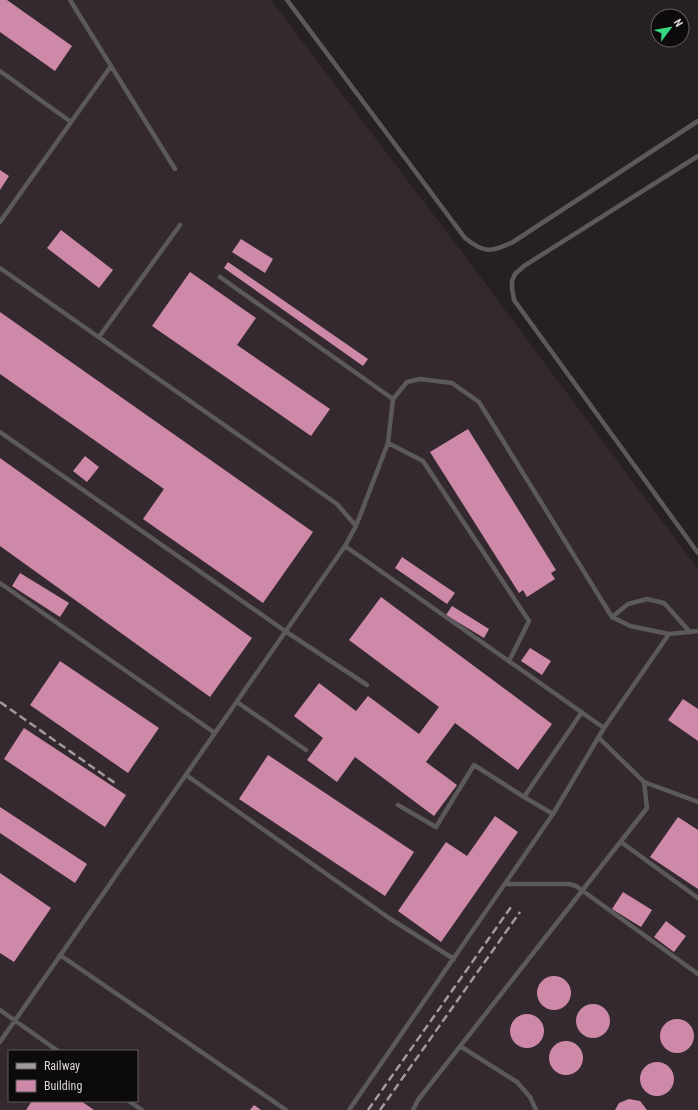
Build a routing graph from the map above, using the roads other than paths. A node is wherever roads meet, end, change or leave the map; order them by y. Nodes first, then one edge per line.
1 (70, 0) edge
2 (287, 0) edge
3 (111, 66) junction
4 (0, 71) edge
5 (698, 121) edge
6 (71, 122) junction
7 (698, 156) edge
8 (174, 169) dead end
9 (0, 222) edge
10 (180, 225) dead end
11 (0, 268) edge
12 (220, 277) dead end
13 (99, 337) junction
14 (393, 399) junction
15 (0, 432) edge
16 (388, 443) junction
17 (356, 526) junction
18 (345, 546) junction
19 (698, 553) edge
20 (0, 583) edge
21 (612, 617) junction
22 (698, 631) edge
23 (285, 632) junction
24 (690, 632) junction
25 (669, 634) junction
26 (509, 661) junction
27 (367, 685) dead end
28 (237, 702) junction
29 (582, 712) junction
30 (604, 728) junction
31 (216, 733) junction
32 (599, 738) junction
33 (306, 750) dead end
34 (186, 775) junction
35 (644, 782) junction
36 (524, 797) junction
37 (698, 802) edge
38 (398, 805) dead end
39 (553, 814) junction
40 (621, 842) junction
41 (506, 884) junction
42 (582, 891) junction
43 (698, 898) edge
44 (60, 955) junction
45 (454, 959) junction
46 (698, 974) edge
47 (0, 1010) edge
48 (15, 1020) junction
49 (0, 1042) edge
50 (460, 1046) junction
51 (57, 1050) edge
52 (130, 1102) edge
53 (142, 1110) edge
54 (286, 1110) edge
55 (349, 1110) edge
56 (413, 1110) edge
57 (536, 1110) edge

1 - 3 lane
2 - 5 lane
3 - 6 lane
3 - 8 lane
4 - 6 lane
6 - 9 lane
7 - 19 lane
10 - 13 lane
11 - 13 lane
12 - 14 lane
13 - 17 lane
14 - 16 lane
14 - 21 lane
15 - 23 lane
16 - 17 lane
16 - 26 lane
17 - 18 lane
18 - 23 lane
18 - 26 lane
20 - 31 lane
21 - 24 lane
21 - 25 lane
22 - 24 lane
23 - 27 lane
23 - 28 lane
24 - 25 lane
25 - 30 lane
26 - 29 lane
28 - 31 lane
28 - 33 lane
29 - 30 lane
29 - 36 lane
30 - 32 lane
31 - 34 lane
32 - 35 lane
32 - 39 lane
34 - 44 lane
34 - 45 lane
35 - 37 lane
35 - 40 lane
36 - 38 lane
36 - 39 lane
39 - 41 lane
40 - 42 lane
40 - 43 lane
41 - 42 lane
41 - 45 lane
42 - 46 lane
42 - 50 lane
44 - 48 lane
44 - 54 lane
45 - 55 lane
47 - 48 lane
48 - 49 lane
48 - 51 lane
50 - 56 lane
50 - 57 lane
52 - 53 lane

